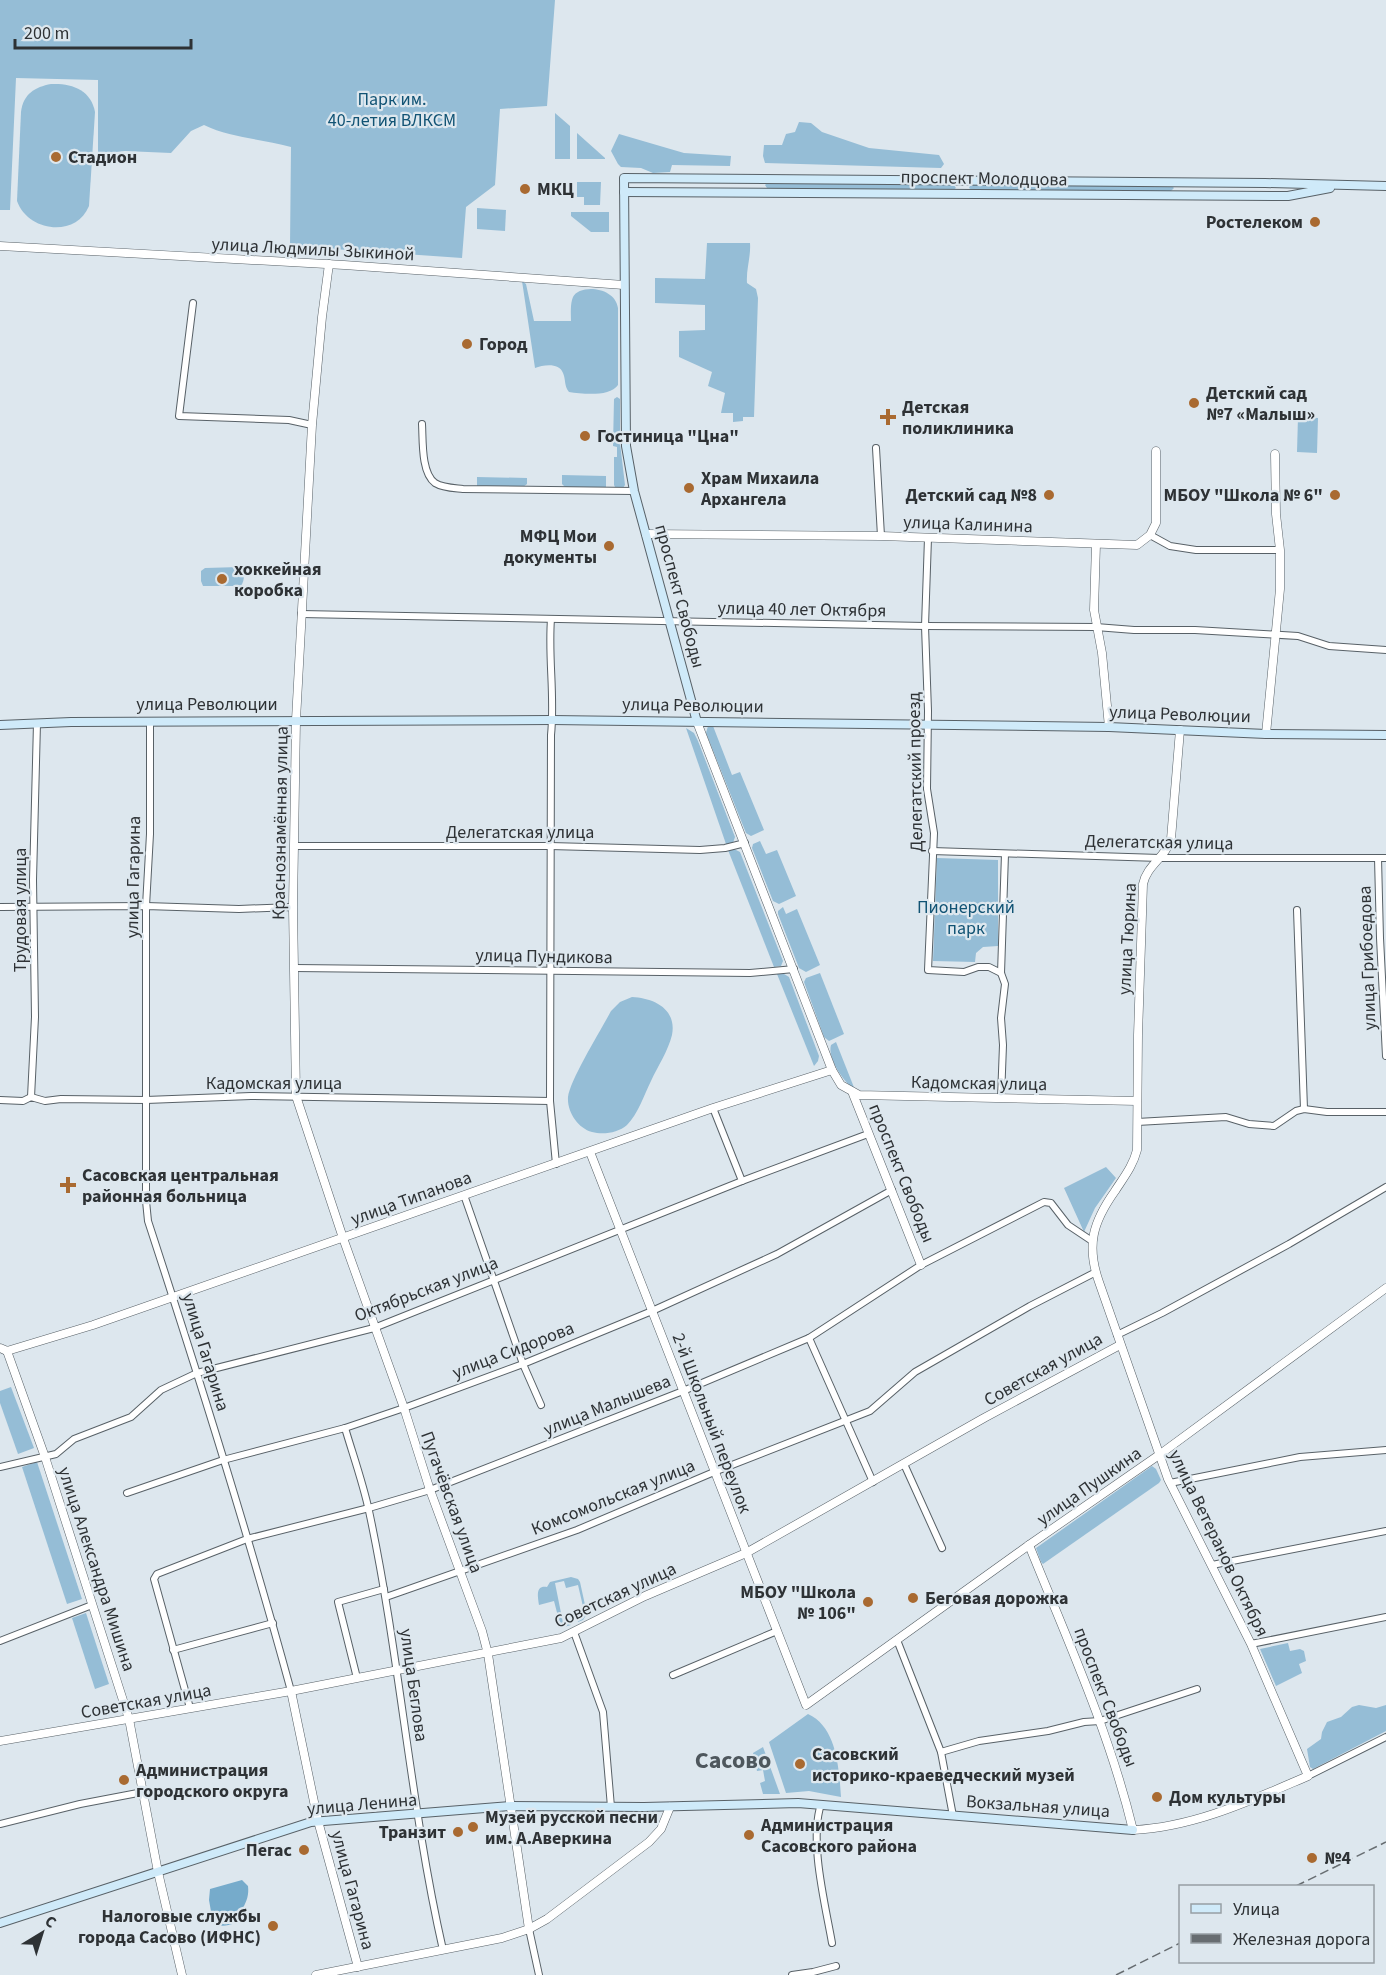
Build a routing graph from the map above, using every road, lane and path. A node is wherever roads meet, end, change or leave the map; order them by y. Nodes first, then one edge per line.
1 (624, 178) joint
2 (1344, 185) junction
3 (1386, 186) edge
4 (624, 192) junction
5 (0, 246) edge
6 (329, 264) junction
7 (624, 285) junction
8 (193, 303) dead end
9 (422, 424) dead end
10 (312, 425) junction
11 (876, 448) dead end
12 (1156, 451) dead end
13 (1275, 454) dead end
14 (634, 491) junction
15 (646, 534) junction
16 (1150, 535) junction
17 (881, 536) junction
18 (928, 538) junction
19 (1096, 544) junction
20 (1280, 550) junction
21 (301, 614) junction
22 (550, 619) junction
23 (671, 621) junction
24 (925, 626) junction
25 (1096, 627) junction
26 (1276, 634) junction
27 (1386, 650) edge
28 (296, 720) junction
29 (552, 720) junction
30 (150, 722) junction
31 (698, 722) junction
32 (37, 723) junction
33 (928, 724) junction
34 (0, 725) edge
35 (1109, 727) junction
36 (1180, 730) junction
37 (1266, 734) junction
38 (1386, 735) edge
39 (745, 843) junction
40 (294, 846) junction
41 (550, 846) junction
42 (932, 851) junction
43 (1005, 854) junction
44 (1160, 858) junction
45 (1382, 858) edge
46 (34, 906) junction
47 (146, 906) junction
48 (0, 907) edge
49 (293, 907) junction
50 (1297, 910) dead end
51 (294, 968) junction
52 (794, 969) junction
53 (550, 971) junction
54 (1001, 973) junction
55 (1386, 1056) edge
56 (832, 1070) junction
57 (854, 1094) junction
58 (296, 1096) junction
59 (31, 1097) junction
60 (1001, 1098) junction
61 (0, 1100) edge
62 (146, 1100) junction
63 (550, 1101) junction
64 (1137, 1101) junction
65 (713, 1108) junction
66 (1304, 1109) junction
67 (1386, 1112) edge
68 (1137, 1122) junction
69 (868, 1134) junction
70 (590, 1152) junction
71 (556, 1164) junction
72 (742, 1181) junction
73 (1386, 1187) edge
74 (892, 1190) junction
75 (464, 1195) junction
76 (620, 1230) junction
77 (343, 1238) junction
78 (1092, 1241) junction
79 (921, 1265) junction
80 (1095, 1272) junction
81 (494, 1280) junction
82 (1386, 1288) edge
83 (173, 1298) junction
84 (652, 1311) junction
85 (374, 1328) junction
86 (1117, 1335) junction
87 (810, 1338) junction
88 (1120, 1345) junction
89 (3, 1349) edge
90 (523, 1364) junction
91 (197, 1373) junction
92 (683, 1391) junction
93 (541, 1404) dead end
94 (404, 1408) junction
95 (846, 1422) junction
96 (345, 1428) junction
97 (1386, 1450) edge
98 (1159, 1455) junction
99 (45, 1457) junction
100 (223, 1460) junction
101 (904, 1464) junction
102 (0, 1467) edge
103 (714, 1472) junction
104 (873, 1482) junction
105 (1170, 1483) junction
106 (430, 1490) junction
107 (127, 1493) dead end
108 (369, 1508) junction
109 (1386, 1531) edge
110 (247, 1539) junction
111 (1029, 1545) junction
112 (942, 1548) dead end
113 (746, 1553) junction
114 (1212, 1565) junction
115 (460, 1570) junction
116 (384, 1589) junction
117 (386, 1597) junction
118 (92, 1605) junction
119 (1386, 1617) edge
120 (273, 1623) junction
121 (777, 1631) junction
122 (574, 1632) junction
123 (897, 1640) junction
124 (0, 1641) edge
125 (1251, 1644) junction
126 (172, 1650) junction
127 (488, 1654) junction
128 (397, 1671) junction
129 (673, 1675) dead end
130 (357, 1678) junction
131 (1197, 1689) dead end
132 (291, 1691) junction
133 (806, 1705) joint
134 (190, 1708) junction
135 (129, 1719) junction
136 (1100, 1721) junction
137 (1386, 1737) edge
138 (0, 1741) edge
139 (941, 1752) junction
140 (1308, 1776) junction
141 (143, 1792) junction
142 (821, 1804) junction
143 (511, 1806) junction
144 (611, 1807) junction
145 (670, 1807) junction
146 (417, 1815) junction
147 (953, 1816) junction
148 (318, 1821) junction
149 (0, 1824) edge
150 (1133, 1830) junction
151 (158, 1872) junction
152 (0, 1923) edge
153 (529, 1929) junction
154 (832, 1943) dead end
155 (443, 1950) junction
156 (836, 1966) dead end
157 (359, 1971) edge
158 (182, 1975) edge
159 (316, 1975) edge
160 (539, 1975) edge
161 (792, 1975) edge

1 - 2 main road, проспект Молодцова
1 - 4 main road, проспект Свободы
2 - 3 main road, проспект Молодцова
2 - 4 main road, проспект Молодцова
4 - 7 main road, проспект Свободы
5 - 6 street, улица Людмилы Зыкиной
6 - 7 street, улица Людмилы Зыкиной
6 - 10 street, Краснознамённая улица
7 - 14 main road, проспект Свободы
8 - 10 street
9 - 14 street
10 - 21 street, Краснознамённая улица
11 - 17 street
12 - 16 street
13 - 20 street
14 - 15 main road, проспект Свободы
15 - 17 street, улица Калинина
15 - 23 main road, проспект Свободы
16 - 19 street, улица Калинина
16 - 20 street
17 - 18 street, улица Калинина
18 - 19 street, улица Калинина
18 - 24 street, Делегатский проезд
19 - 25 street
20 - 26 street
21 - 22 street, улица 40 лет Октября
21 - 28 street, Краснознамённая улица
22 - 23 street, улица 40 лет Октября
22 - 29 street
23 - 24 street, улица 40 лет Октября
23 - 31 main road, проспект Свободы
24 - 25 street, улица 40 лет Октября
24 - 33 street, Делегатский проезд
25 - 26 street, улица 40 лет Октября
25 - 35 street
26 - 27 street, улица 40 лет Октября
26 - 37 street
28 - 29 main road, улица Революции
28 - 30 main road, улица Революции
28 - 40 street, Краснознамённая улица
29 - 31 main road, улица Революции
29 - 41 street
30 - 32 main road, улица Революции
30 - 47 street, улица Гагарина
31 - 33 main road, улица Революции
31 - 39 street, проспект Свободы
32 - 34 main road, улица Революции
32 - 46 street, Трудовая улица
33 - 35 main road, улица Революции
33 - 42 street, Делегатский проезд
35 - 36 main road, улица Революции
36 - 37 main road, улица Революции
36 - 44 street, улица Тюрина
37 - 38 main road, улица Революции
39 - 41 street, Делегатская улица
39 - 52 street, проспект Свободы
40 - 41 street, Делегатская улица
40 - 49 street, Краснознамённая улица
41 - 53 street
42 - 43 street, Делегатская улица
42 - 54 street, Делегатский проезд
43 - 44 street, Делегатская улица
43 - 54 street
44 - 45 street, Делегатская улица
44 - 64 street, улица Тюрина
45 - 55 street, улица Грибоедова
46 - 47 street
46 - 48 street
46 - 59 street, Трудовая улица
47 - 49 street
47 - 62 street, улица Гагарина
49 - 51 street, Краснознамённая улица
50 - 66 street
51 - 53 street, улица Пундикова
51 - 58 street, Краснознамённая улица
52 - 53 street, улица Пундикова
52 - 56 street, проспект Свободы
53 - 63 street
54 - 60 street
56 - 57 street
56 - 65 street, улица Типанова
57 - 60 street, Кадомская улица
57 - 69 street, проспект Свободы
58 - 62 street, Кадомская улица
58 - 63 street, Кадомская улица
58 - 77 street, Пугачёвская улица
59 - 61 street, Кадомская улица
59 - 62 street, Кадомская улица
60 - 64 street, Кадомская улица
62 - 83 street, улица Гагарина
63 - 71 street
64 - 68 street, улица Тюрина
65 - 70 street, улица Типанова
65 - 72 street
66 - 67 street
66 - 68 street
68 - 78 street, улица Тюрина
69 - 72 street, Октябрьская улица
69 - 74 street, проспект Свободы
70 - 71 street, улица Типанова
70 - 76 street, 2-й Школьный переулок
71 - 75 street, улица Типанова
72 - 76 street, Октябрьская улица
73 - 86 street, Советская улица
74 - 79 street, проспект Свободы
74 - 84 street, улица Сидорова
75 - 77 street, улица Типанова
75 - 81 street
76 - 81 street, Октябрьская улица
76 - 84 street, 2-й Школьный переулок
77 - 83 street, улица Типанова
77 - 85 street, Пугачёвская улица
78 - 79 street, улица Малышева
78 - 80 street, улица Ветеранов Октября
79 - 87 street, улица Малышева
80 - 86 street, улица Ветеранов Октября
80 - 95 street, Комсомольская улица
81 - 85 street, Октябрьская улица
81 - 90 street
82 - 98 street, улица Пушкина
83 - 89 street, улица Типанова
83 - 91 street, улица Гагарина
84 - 90 street, улица Сидорова
84 - 92 street, 2-й Школьный переулок
85 - 91 street, Октябрьская улица
85 - 94 street, Пугачёвская улица
86 - 88 street, улица Ветеранов Октября
87 - 92 street, улица Малышева
87 - 95 street
88 - 98 street, улица Ветеранов Октября
88 - 101 street, Советская улица
89 - 99 street, улица Александра Мишина
90 - 93 street
90 - 94 street, улица Сидорова
91 - 99 street, Октябрьская улица
91 - 100 street, улица Гагарина
92 - 103 street, 2-й Школьный переулок
92 - 106 street, улица Малышева
94 - 96 street, улица Сидорова
94 - 106 street, Пугачёвская улица
95 - 103 street, Комсомольская улица
95 - 104 street
96 - 100 street, улица Сидорова
96 - 108 street, улица Беглова
97 - 105 street
98 - 105 street, улица Ветеранов Октября
98 - 111 street, улица Пушкина
99 - 102 street, Октябрьская улица
99 - 118 street, улица Александра Мишина
100 - 107 street, улица Сидорова
100 - 110 street, улица Гагарина
101 - 104 street, Советская улица
101 - 112 street
103 - 113 street, 2-й Школьный переулок
103 - 115 street, Комсомольская улица
104 - 113 street, Советская улица
105 - 114 street, улица Ветеранов Октября
106 - 108 street, улица Малышева
106 - 115 street, Пугачёвская улица
108 - 110 street, улица Малышева
108 - 116 street, улица Беглова
109 - 114 street
110 - 120 street, улица Гагарина
110 - 126 street, улица Малышева
111 - 123 street, улица Пушкина
111 - 136 street, проспект Свободы
113 - 121 street, 2-й Школьный переулок
113 - 122 street, Советская улица
114 - 125 street, улица Ветеранов Октября
115 - 117 street, Комсомольская улица
115 - 127 street, Пугачёвская улица
116 - 117 street, улица Беглова
116 - 130 street
117 - 128 street, улица Беглова
118 - 124 street
118 - 135 street, улица Александра Мишина
119 - 125 street
120 - 126 street
120 - 132 street, улица Гагарина
121 - 129 street
121 - 133 street, 2-й Школьный переулок
122 - 127 street, Советская улица
122 - 144 street
123 - 133 street, улица Пушкина
123 - 139 street
125 - 140 street, улица Ветеранов Октября
126 - 134 street
127 - 128 street, Советская улица
127 - 143 street, Пугачёвская улица
128 - 130 street, Советская улица
128 - 146 street, улица Беглова
130 - 132 street, Советская улица
131 - 136 street
132 - 134 street, Советская улица
132 - 148 street, улица Гагарина
134 - 135 street, Советская улица
135 - 138 street, Советская улица
135 - 141 street, улица Александра Мишина
136 - 139 street
136 - 150 street, проспект Свободы
137 - 140 street, Вокзальная улица
139 - 147 street
140 - 150 street, Вокзальная улица
141 - 149 street
141 - 151 street, улица Александра Мишина
142 - 145 main road, Вокзальная улица
142 - 147 main road, Вокзальная улица
142 - 154 street
143 - 144 main road, улица Ленина
143 - 146 main road, улица Ленина
143 - 153 street, Пугачёвская улица
144 - 145 main road, улица Ленина
145 - 153 street
146 - 148 main road, улица Ленина
146 - 155 street, улица Беглова
147 - 150 main road, Вокзальная улица
148 - 151 main road, улица Ленина
148 - 157 street, улица Гагарина
151 - 152 main road, улица Ленина
151 - 158 street, улица Александра Мишина
153 - 155 street
153 - 160 street
155 - 157 street
156 - 161 street
157 - 159 street

